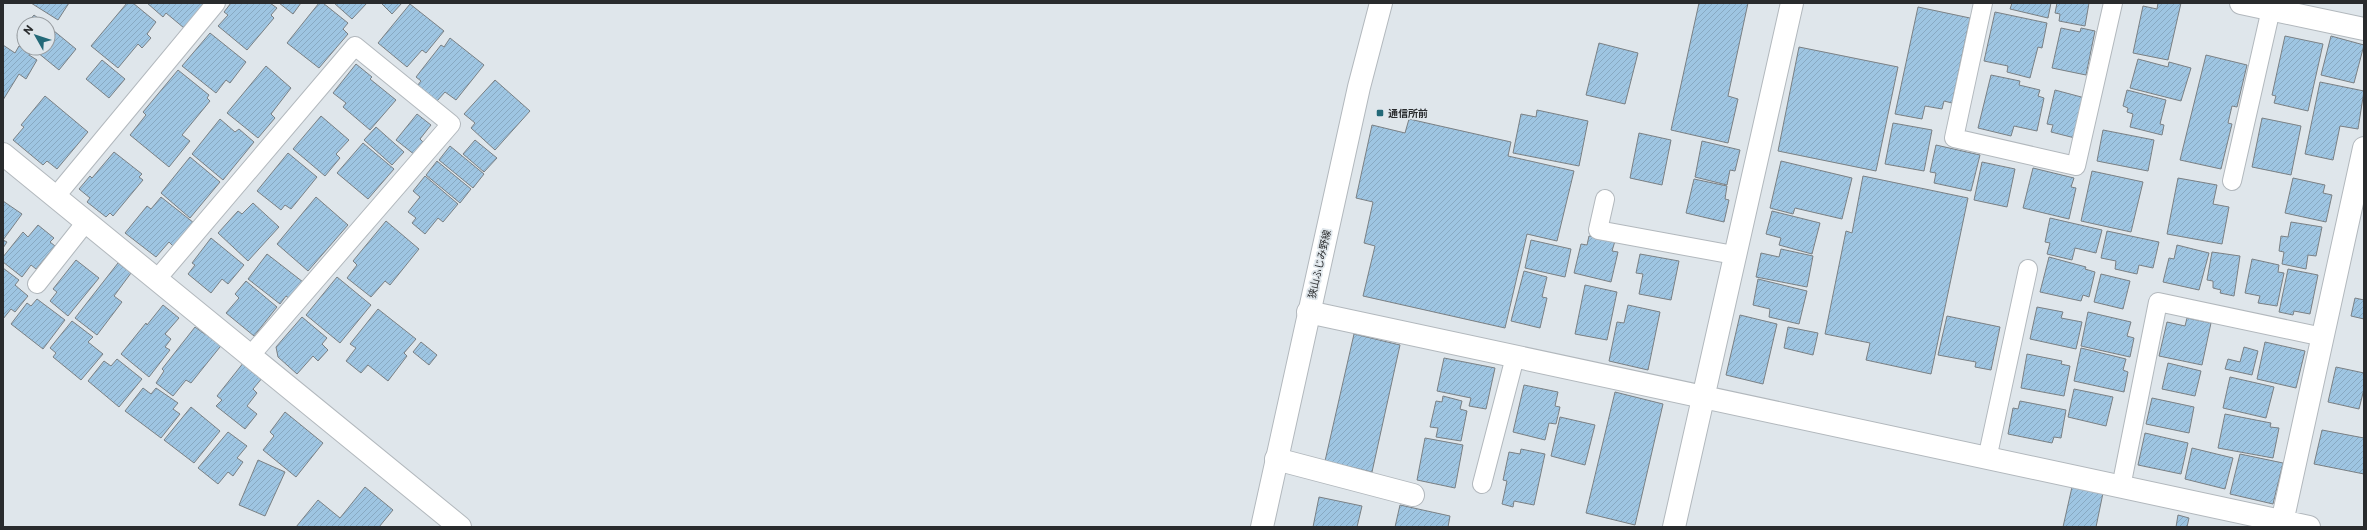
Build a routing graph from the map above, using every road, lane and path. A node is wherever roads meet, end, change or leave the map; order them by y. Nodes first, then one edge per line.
1 (216, 3) edge
2 (1382, 3) edge
3 (1792, 3) edge
4 (1984, 3) edge
5 (2113, 3) edge
6 (2241, 3) edge
7 (2271, 10) junction
8 (2364, 30) edge
9 (2364, 148) edge
10 (3, 154) edge
11 (2232, 181) dead end
12 (56, 196) junction
13 (1605, 199) dead end
14 (86, 222) junction
15 (1734, 255) junction
16 (2028, 269) dead end
17 (156, 280) junction
18 (37, 284) dead end
19 (1308, 312) junction
20 (2323, 336) junction
21 (250, 356) junction
22 (1515, 357) junction
23 (1703, 398) junction
24 (1276, 459) junction
25 (1987, 459) junction
26 (1482, 484) dead end
27 (2121, 487) junction
28 (1413, 495) dead end
29 (2282, 524) edge
30 (460, 527) edge
31 (1262, 527) edge
32 (1674, 527) edge
33 (2309, 527) edge

1 - 12 lane
2 - 19 street, 狭山ふじみ野線
3 - 15 street
4 - 5 lane
6 - 7 street
7 - 8 street
7 - 11 lane
9 - 20 street
10 - 12 street
12 - 14 street
13 - 15 lane
14 - 17 street
14 - 18 lane
15 - 23 street
16 - 25 lane
17 - 21 street
17 - 21 lane
19 - 22 street
19 - 24 street, 狭山ふじみ野線
20 - 27 lane
20 - 29 street
21 - 30 street
22 - 23 street
22 - 26 lane
23 - 25 street
23 - 32 street
24 - 28 street
24 - 31 street, 狭山ふじみ野線
25 - 27 street
27 - 29 street
29 - 33 street

